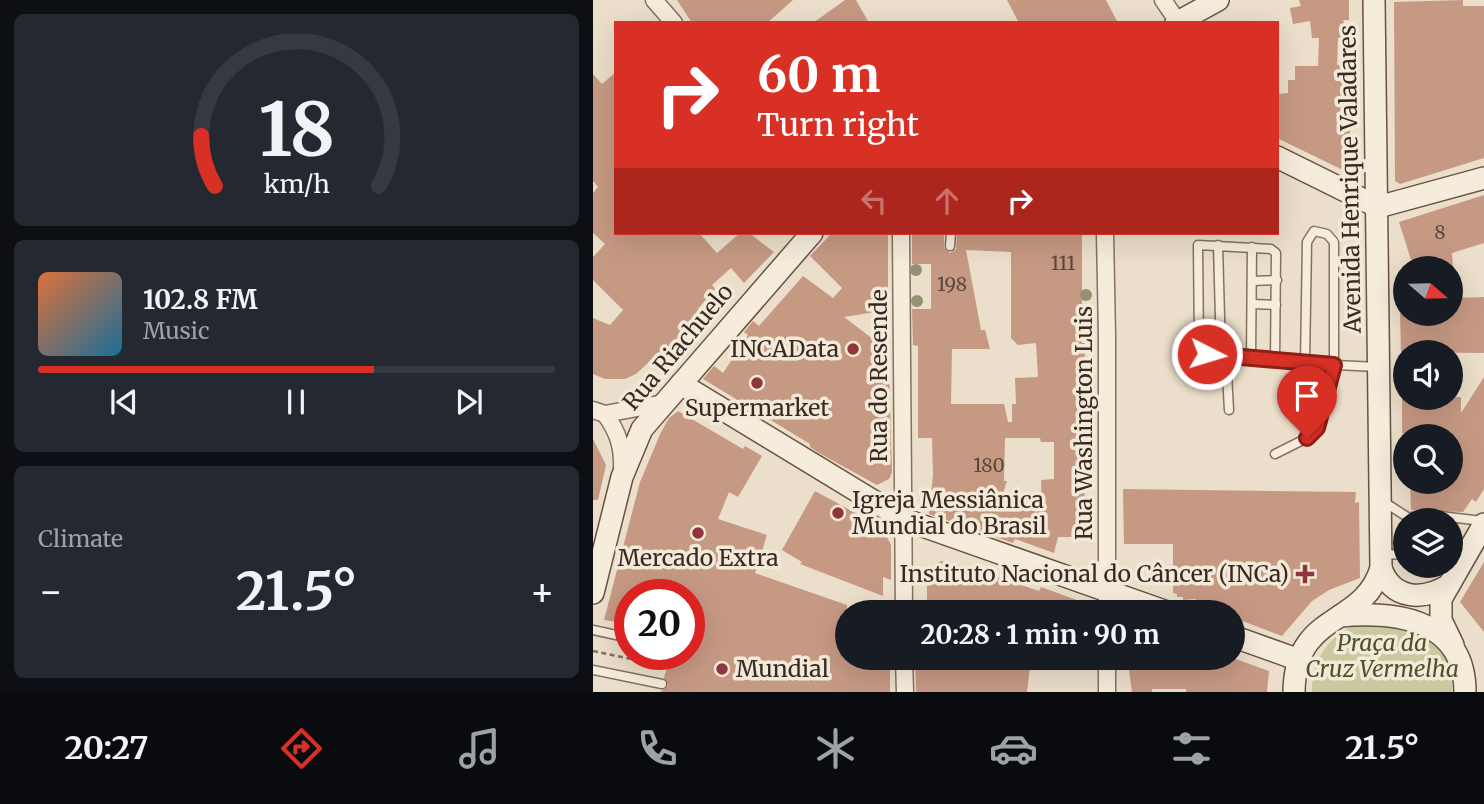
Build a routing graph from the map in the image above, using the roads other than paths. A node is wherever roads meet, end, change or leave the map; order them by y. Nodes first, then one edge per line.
1 (654, 0) edge
2 (1163, 0) edge
3 (1218, 0) edge
4 (1374, 0) edge
5 (672, 21) edge
6 (1176, 21) edge
7 (1179, 21) edge
8 (1279, 158) edge
9 (1484, 178) edge
10 (1378, 207) junction
11 (810, 235) edge
12 (901, 235) edge
13 (951, 235) edge
14 (1105, 235) edge
15 (1218, 245) junction
16 (950, 246) dead end
17 (1252, 247) junction
18 (1277, 280) junction
19 (1252, 281) junction
20 (1252, 304) junction
21 (1276, 305) junction
22 (1223, 355) junction
23 (1251, 359) junction
24 (1275, 362) junction
25 (1305, 363) junction
26 (1334, 365) junction
27 (1380, 367) junction
28 (681, 384) junction
29 (664, 403) junction
30 (1229, 410) dead end
31 (599, 412) edge
32 (1275, 454) dead end
33 (622, 477) junction
34 (1381, 500) junction
35 (1395, 508) edge
36 (903, 519) junction
37 (1463, 521) edge
38 (1484, 523) edge
39 (1463, 555) edge
40 (1393, 558) edge
41 (1381, 561) junction
42 (1447, 578) edge
43 (1448, 578) edge
44 (593, 593) edge
45 (904, 600) edge
46 (1102, 600) edge
47 (1107, 600) edge
48 (1334, 617) junction
49 (593, 630) edge
50 (614, 635) edge
51 (1245, 641) edge
52 (1455, 649) junction
53 (1299, 660) junction
54 (593, 670) edge
55 (904, 670) edge
56 (1107, 670) edge
57 (662, 684) dead end
58 (905, 692) edge
59 (1107, 692) edge
60 (1294, 692) edge
61 (1465, 692) edge

1 - 5 street
2 - 6 street
3 - 7 main road
4 - 10 main road, Avenida Henrique Valadares
8 - 10 main road
9 - 10 main road
10 - 27 main road, Avenida Henrique Valadares
11 - 28 main road, Rua Riachuelo
12 - 36 street, Rua do Resende
13 - 16 lane
14 - 47 street, Rua Washington Luis
15 - 17 lane
15 - 22 lane
15 - 22 lane
17 - 18 lane
17 - 19 lane
18 - 19 lane
18 - 21 lane
19 - 20 lane
20 - 21 lane
20 - 23 lane
21 - 24 lane
22 - 23 lane
22 - 30 lane
23 - 24 lane
24 - 25 lane
25 - 26 lane
25 - 26 lane
26 - 27 lane
26 - 32 lane
27 - 34 main road, Avenida Henrique Valadares
28 - 29 main road, Rua Riachuelo
28 - 36 main road
29 - 31 street
29 - 33 main road, Rua Riachuelo
31 - 33 street
33 - 44 main road, Rua Riachuelo
34 - 35 lane
34 - 41 main road, Avenida Henrique Valadares
36 - 45 street, Rua do Resende
36 - 46 main road
37 - 38 lane
38 - 39 main road
40 - 41 lane
41 - 42 main road
41 - 48 main road
43 - 52 main road
48 - 52 main road
48 - 53 main road
49 - 50 lane
51 - 53 main road
52 - 61 main road
53 - 60 main road
54 - 57 lane
55 - 58 street
56 - 59 street

